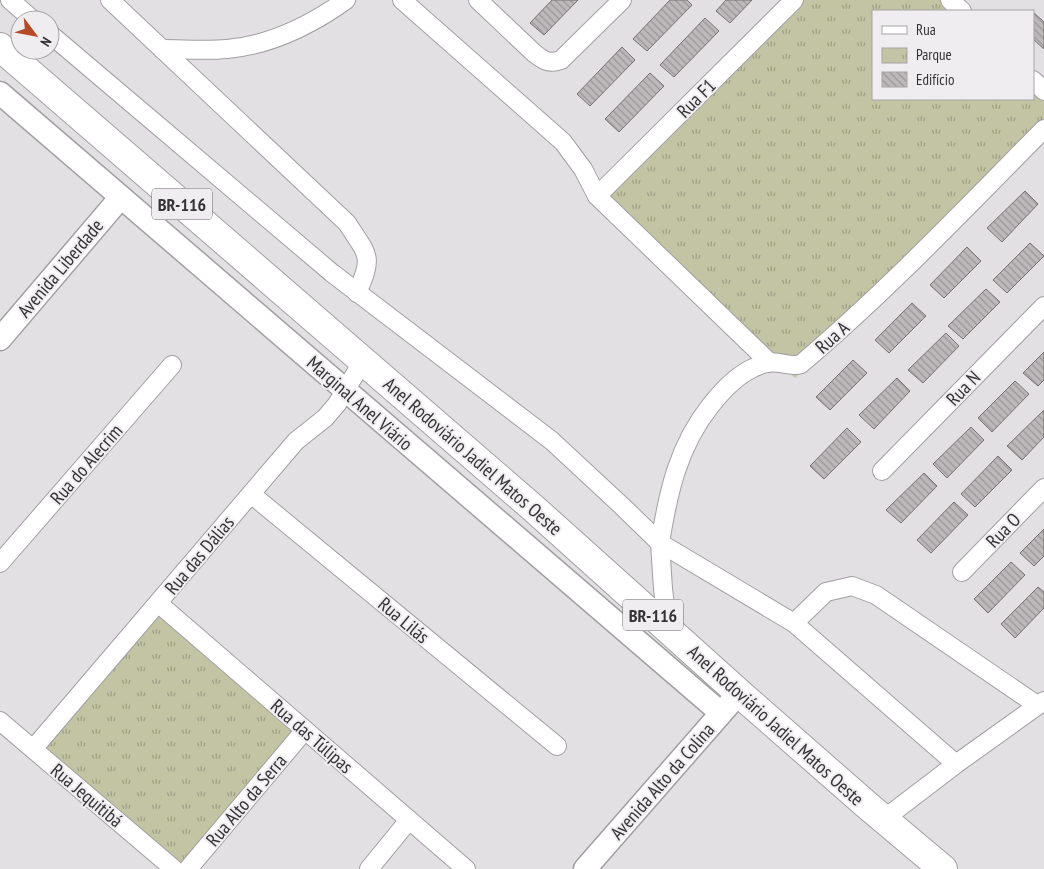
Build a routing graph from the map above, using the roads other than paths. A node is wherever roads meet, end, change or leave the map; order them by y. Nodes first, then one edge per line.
1 (10, 0) edge
2 (110, 0) edge
3 (346, 0) edge
4 (402, 0) edge
5 (478, 0) edge
6 (622, 0) edge
7 (794, 0) edge
8 (950, 0) edge
9 (22, 10) edge
10 (961, 10) edge
11 (60, 42) edge
12 (0, 47) edge
13 (162, 49) junction
14 (1034, 81) edge
15 (1044, 91) edge
16 (0, 93) edge
17 (1044, 129) edge
18 (597, 196) junction
19 (121, 197) junction
20 (357, 293) junction
21 (1044, 306) edge
22 (0, 339) edge
23 (363, 361) junction
24 (769, 362) junction
25 (172, 365) dead end
26 (346, 390) junction
27 (882, 471) dead end
28 (1044, 488) edge
29 (251, 494) junction
30 (660, 543) junction
31 (0, 563) edge
32 (962, 572) dead end
33 (158, 603) junction
34 (794, 623) junction
35 (668, 628) junction
36 (739, 693) junction
37 (1040, 703) edge
38 (721, 713) junction
39 (0, 721) edge
40 (305, 730) junction
41 (557, 746) dead end
42 (34, 750) junction
43 (956, 764) junction
44 (884, 819) junction
45 (410, 820) junction
46 (174, 869) edge
47 (188, 869) edge
48 (369, 869) edge
49 (466, 869) edge
50 (585, 869) edge
51 (943, 869) edge

1 - 9 street
2 - 13 street
3 - 13 street
4 - 18 street
5 - 6 street
7 - 18 street, Rua F1
8 - 10 street
11 - 20 street
12 - 23 highway, Anel Rodoviário Jadiel Matos Oeste / BR-116
13 - 20 street
14 - 15 street
16 - 19 street, Marginal Anel Viário
17 - 24 street, Rua A
18 - 24 street
19 - 22 street, Avenida Liberdade
19 - 26 street, Marginal Anel Viário
20 - 30 street
21 - 27 street, Rua N
23 - 26 street, Rua das Dálias
23 - 35 highway, Anel Rodoviário Jadiel Matos Oeste / BR-116
24 - 30 street
25 - 31 street, Rua do Alecrim
26 - 29 street, Rua das Dálias
26 - 38 street, Marginal Anel Viário
28 - 32 street, Rua O
29 - 33 street, Rua das Dálias
29 - 41 street, Rua Lilás
30 - 34 street
30 - 35 street
33 - 40 street, Rua das Túlipas
33 - 42 street, Rua das Dálias
34 - 37 street
34 - 43 street
35 - 36 highway, Anel Rodoviário Jadiel Matos Oeste / BR-116
36 - 38 street, Avenida Alto da Colina
36 - 44 highway, Anel Rodoviário Jadiel Matos Oeste / BR-116
37 - 43 street
38 - 50 street, Avenida Alto da Colina
39 - 42 street, Rua Jequitibá
40 - 45 street, Rua das Túlipas
40 - 47 street, Rua Alto da Serra
42 - 46 street, Rua Jequitibá
43 - 44 street
44 - 51 highway, Anel Rodoviário Jadiel Matos Oeste / BR-116
45 - 48 street
45 - 49 street, Rua das Túlipas

